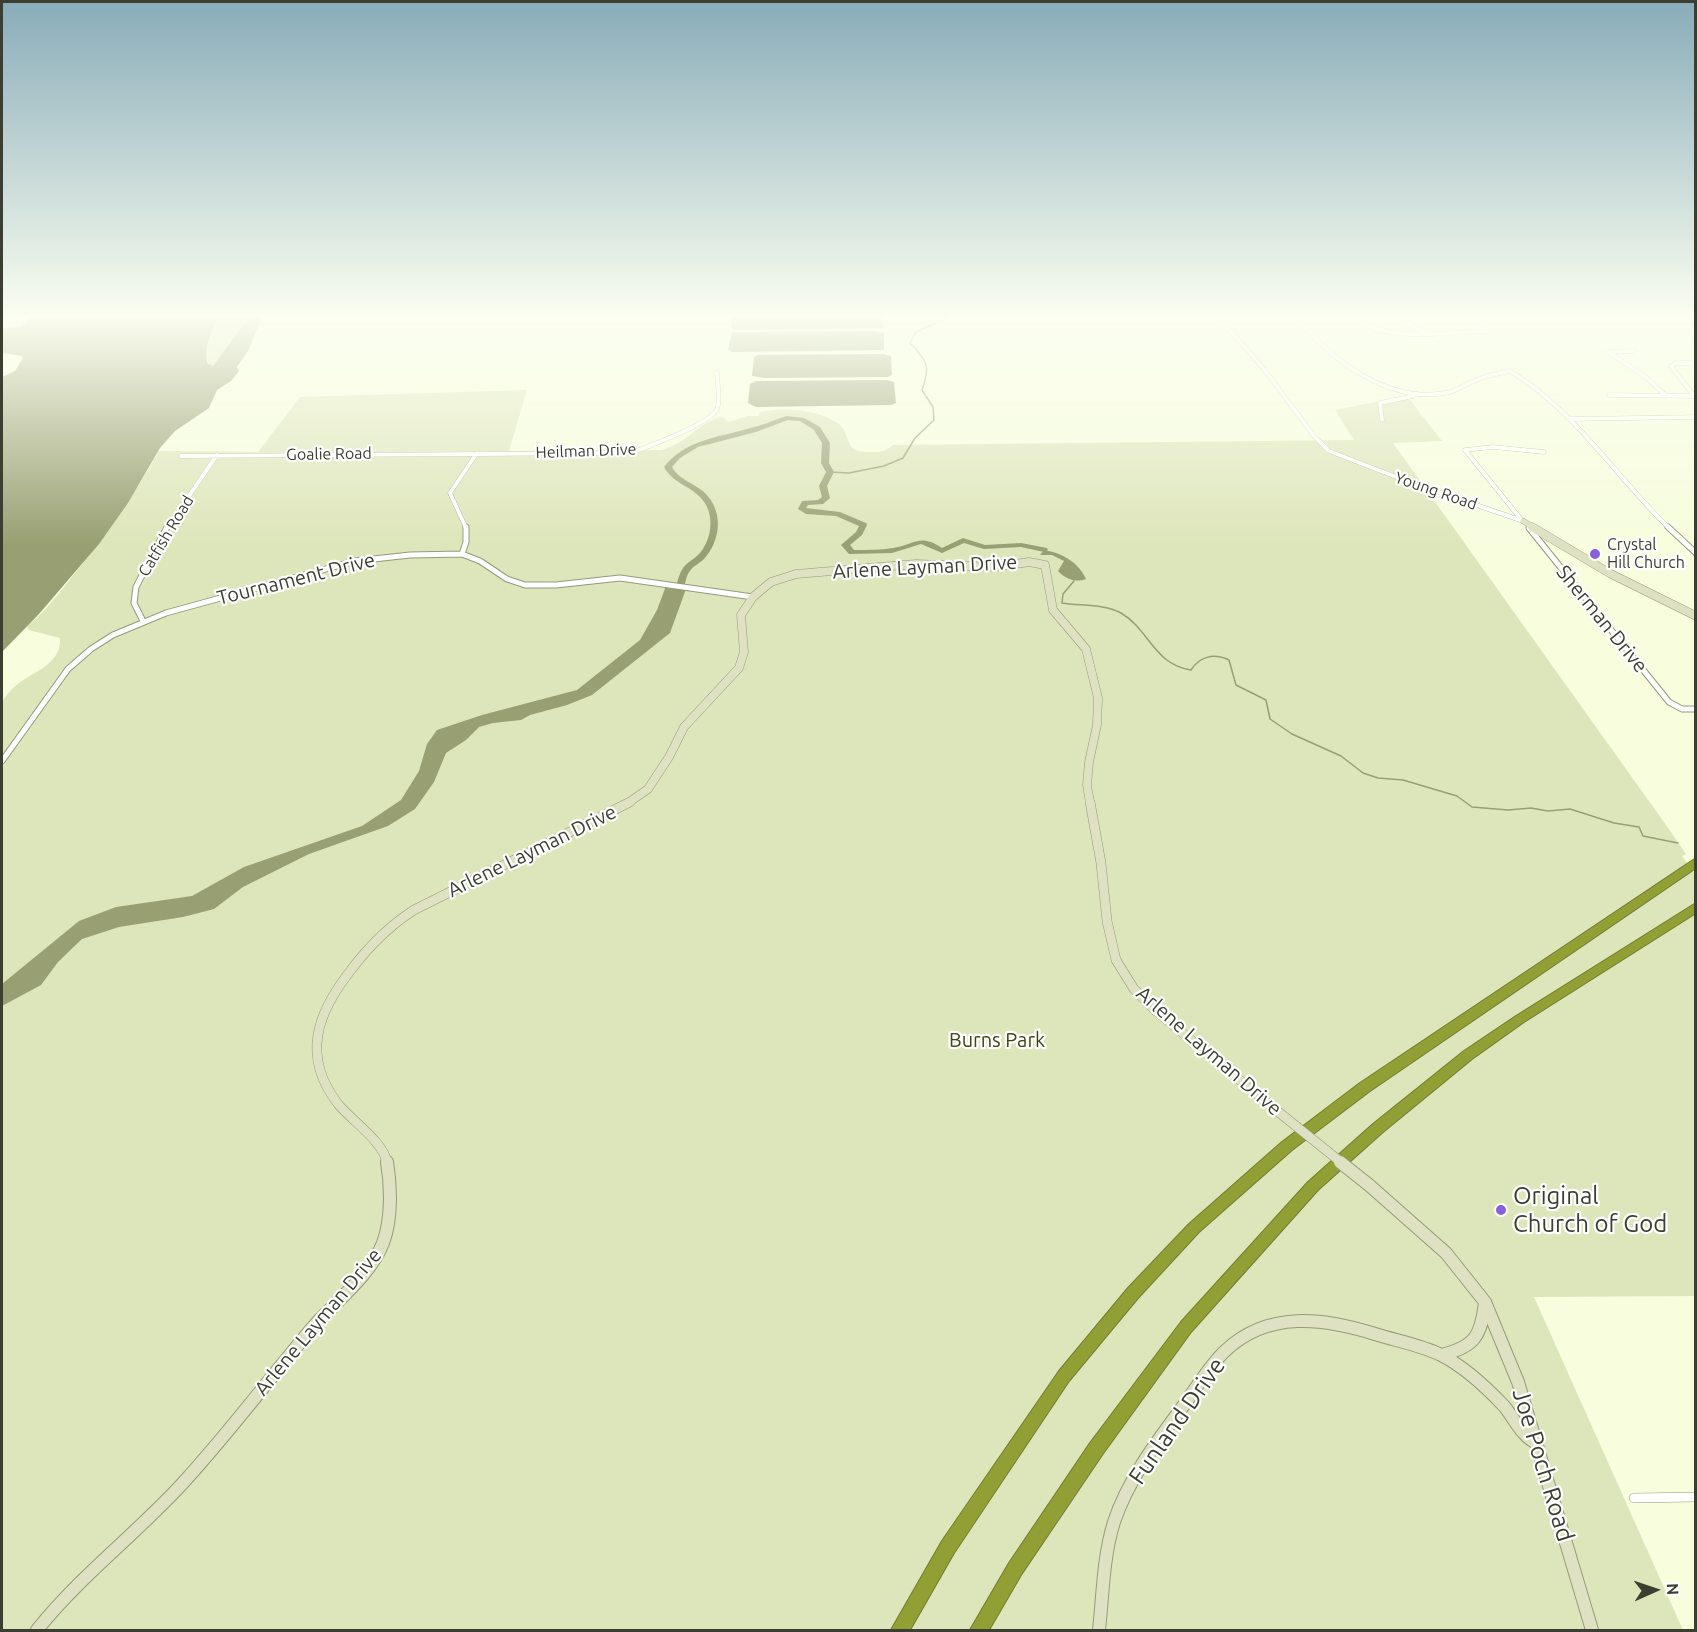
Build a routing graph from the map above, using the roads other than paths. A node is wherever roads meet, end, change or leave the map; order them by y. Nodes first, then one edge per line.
1 (718, 393) edge
2 (1282, 393) edge
3 (1409, 393) edge
4 (1436, 393) edge
5 (1544, 393) edge
6 (1662, 393) edge
7 (1416, 395) junction
8 (1609, 395) dead end
9 (1665, 396) junction
10 (1695, 397) edge
11 (1695, 417) edge
12 (1570, 419) junction
13 (1382, 420) dead end
14 (1544, 452) dead end
15 (477, 453) junction
16 (217, 455) junction
17 (181, 456) dead end
18 (1523, 521) junction
19 (1534, 527) junction
20 (1695, 553) edge
21 (462, 554) junction
22 (753, 597) junction
23 (1695, 616) edge
24 (143, 621) junction
25 (1695, 709) edge
26 (2, 761) edge
27 (1695, 862) edge
28 (1695, 907) edge
29 (1485, 1302) junction
30 (1441, 1355) junction
31 (1537, 1443) junction
32 (1695, 1497) edge
33 (1634, 1498) dead end
34 (38, 1630) edge
35 (900, 1630) edge
36 (979, 1630) edge
37 (1099, 1630) edge
38 (1592, 1630) edge

1 - 15 street, Heilman Drive
2 - 18 street, Young Road
3 - 7 street
4 - 7 street
5 - 12 street
6 - 9 street
7 - 13 street
8 - 9 street
9 - 10 street
11 - 12 street
12 - 20 street
14 - 18 street
15 - 16 street, Goalie Road
15 - 21 street
16 - 17 street, Goalie Road
16 - 24 street, Catfish Road
18 - 19 street, Young Road
19 - 23 street, Young Road
19 - 25 street, Sherman Drive
21 - 22 street, Tournament Drive
21 - 24 street, Tournament Drive
22 - 29 street, Arlene Layman Drive, bridge
22 - 34 street, Arlene Layman Drive
24 - 26 street, Tournament Drive
27 - 35 highway
28 - 36 highway
29 - 30 street
29 - 31 street, Joe Poch Road
30 - 31 street, Funland Drive
30 - 37 street, Funland Drive
31 - 38 street, Joe Poch Road
32 - 33 street

